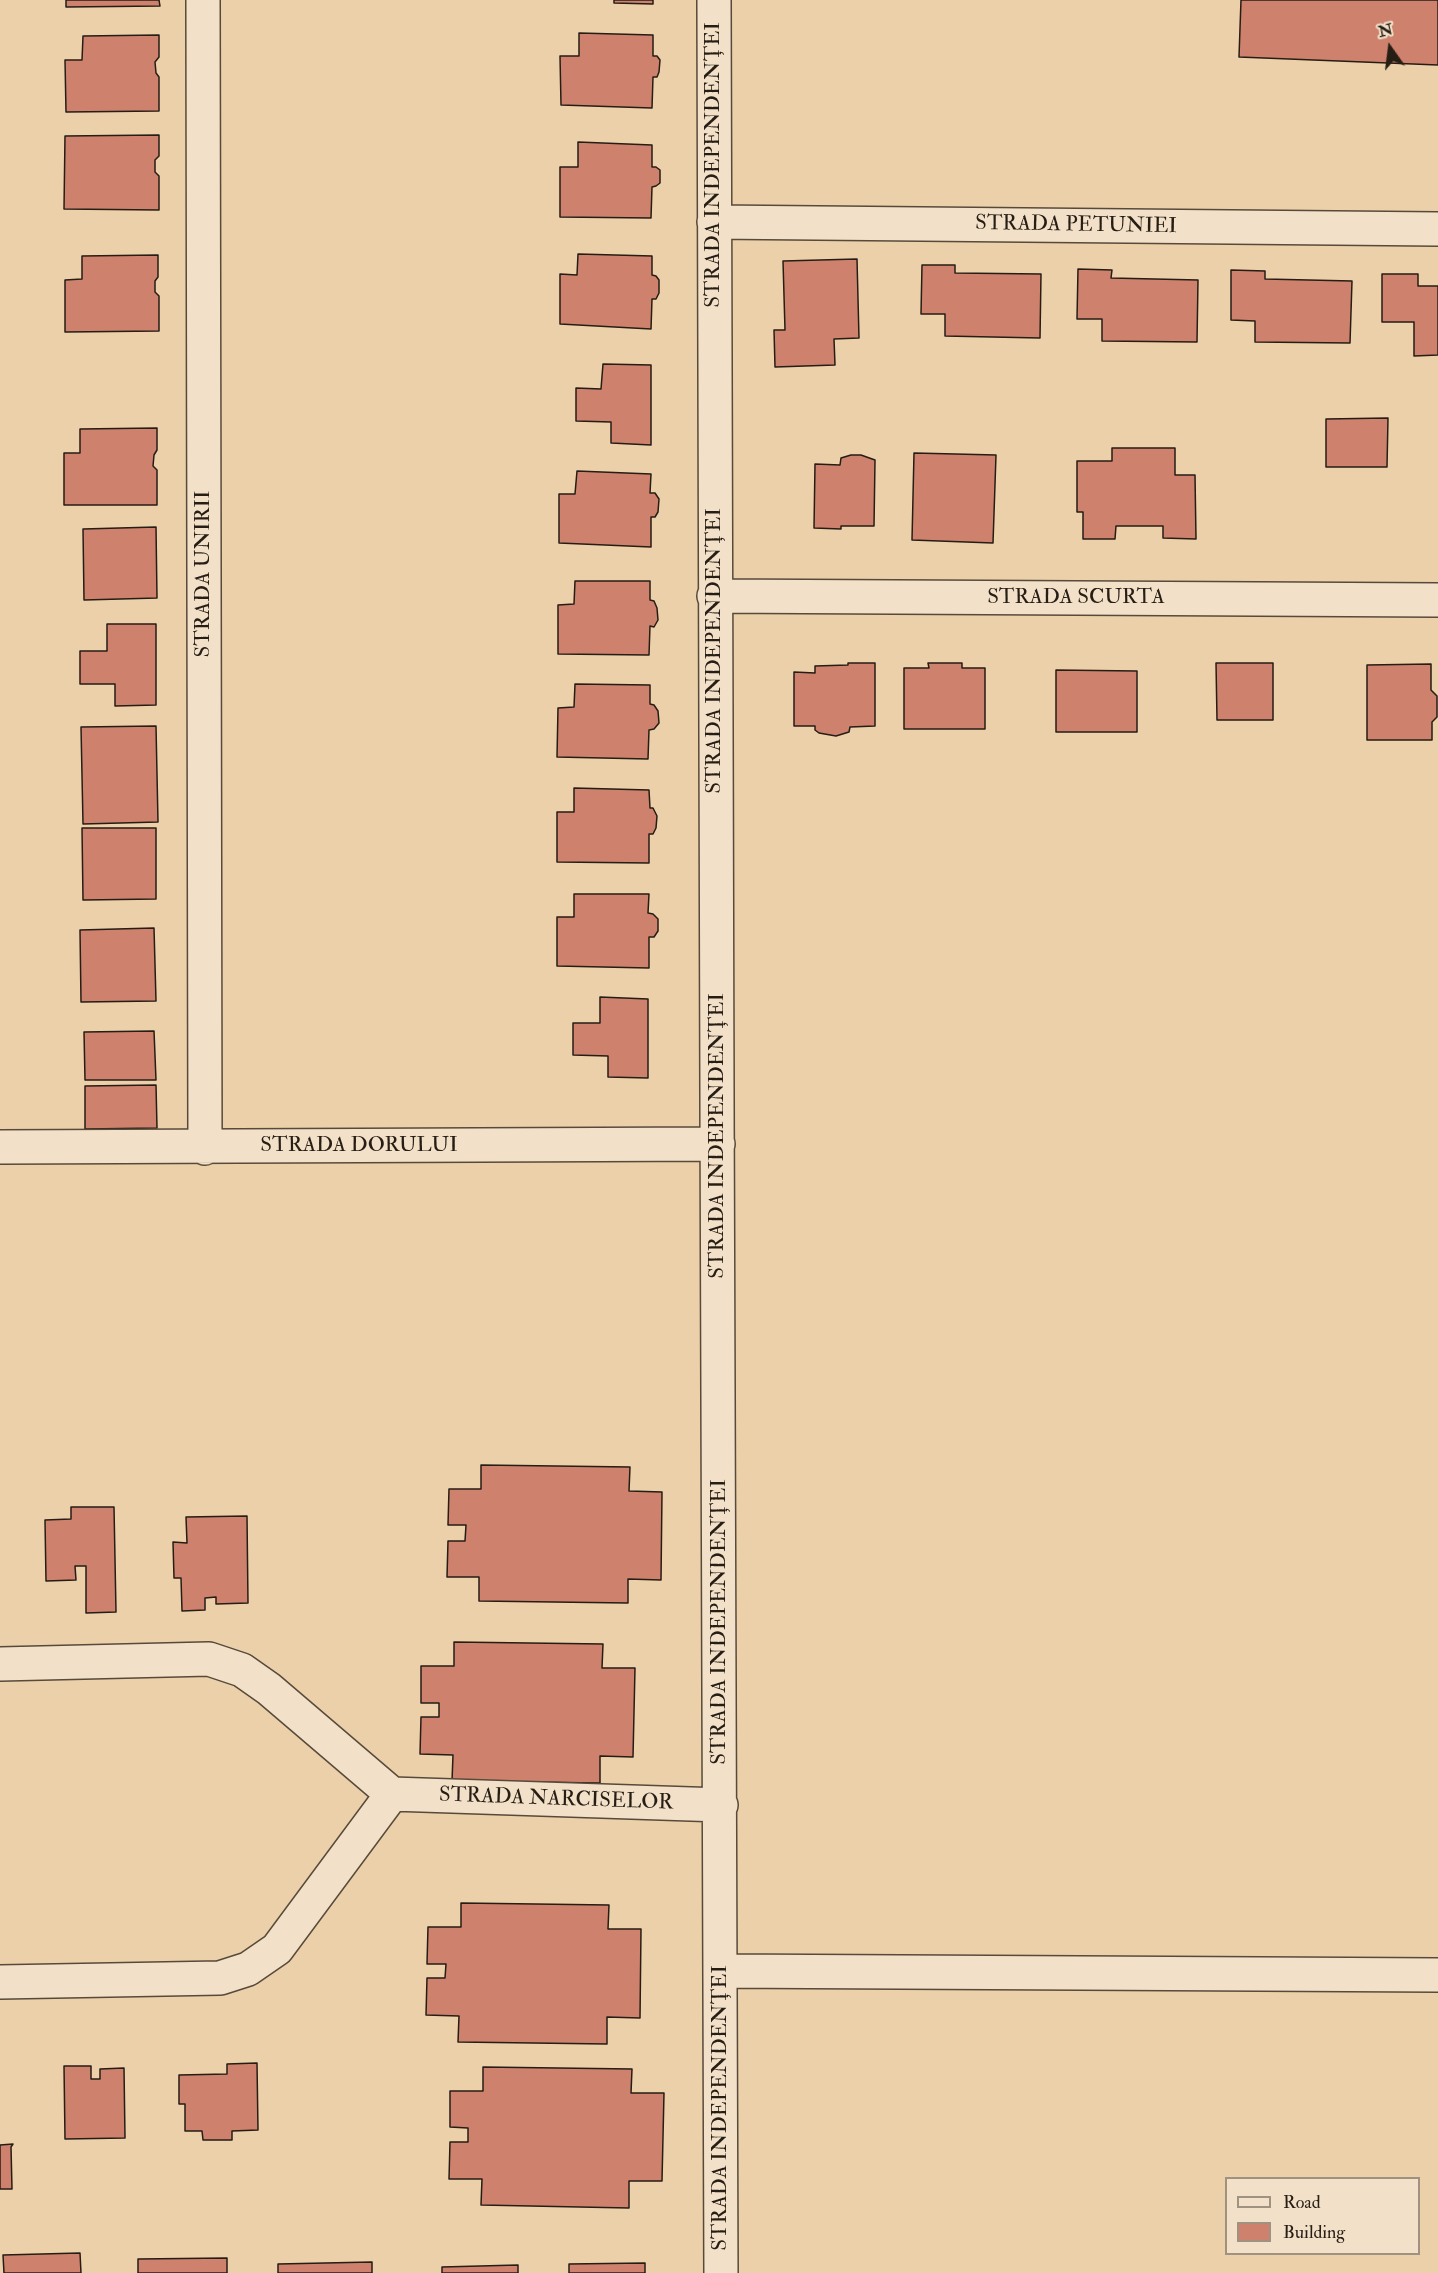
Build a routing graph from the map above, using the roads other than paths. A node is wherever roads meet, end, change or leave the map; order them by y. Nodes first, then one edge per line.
1 (203, 0) edge
2 (714, 0) edge
3 (714, 222) junction
4 (1438, 229) edge
5 (714, 596) junction
6 (1438, 600) edge
7 (718, 1144) junction
8 (0, 1147) edge
9 (205, 1148) junction
10 (0, 1664) edge
11 (392, 1794) junction
12 (721, 1805) junction
13 (721, 1971) junction
14 (1438, 1975) edge
15 (0, 1982) edge
16 (722, 2273) edge

1 - 9 street, STRADA UNIRII
2 - 3 street, STRADA INDEPENDENȚEI
3 - 4 street, STRADA PETUNIEI
3 - 5 street, STRADA INDEPENDENȚEI
5 - 6 street, STRADA SCURTA
5 - 7 street, STRADA INDEPENDENȚEI
7 - 9 street, STRADA DORULUI
7 - 12 street, STRADA INDEPENDENȚEI
8 - 9 street, STRADA DORULUI
10 - 11 street
11 - 12 street, STRADA NARCISELOR
11 - 15 street
12 - 13 street, STRADA INDEPENDENȚEI
13 - 14 street
13 - 16 street, STRADA INDEPENDENȚEI

